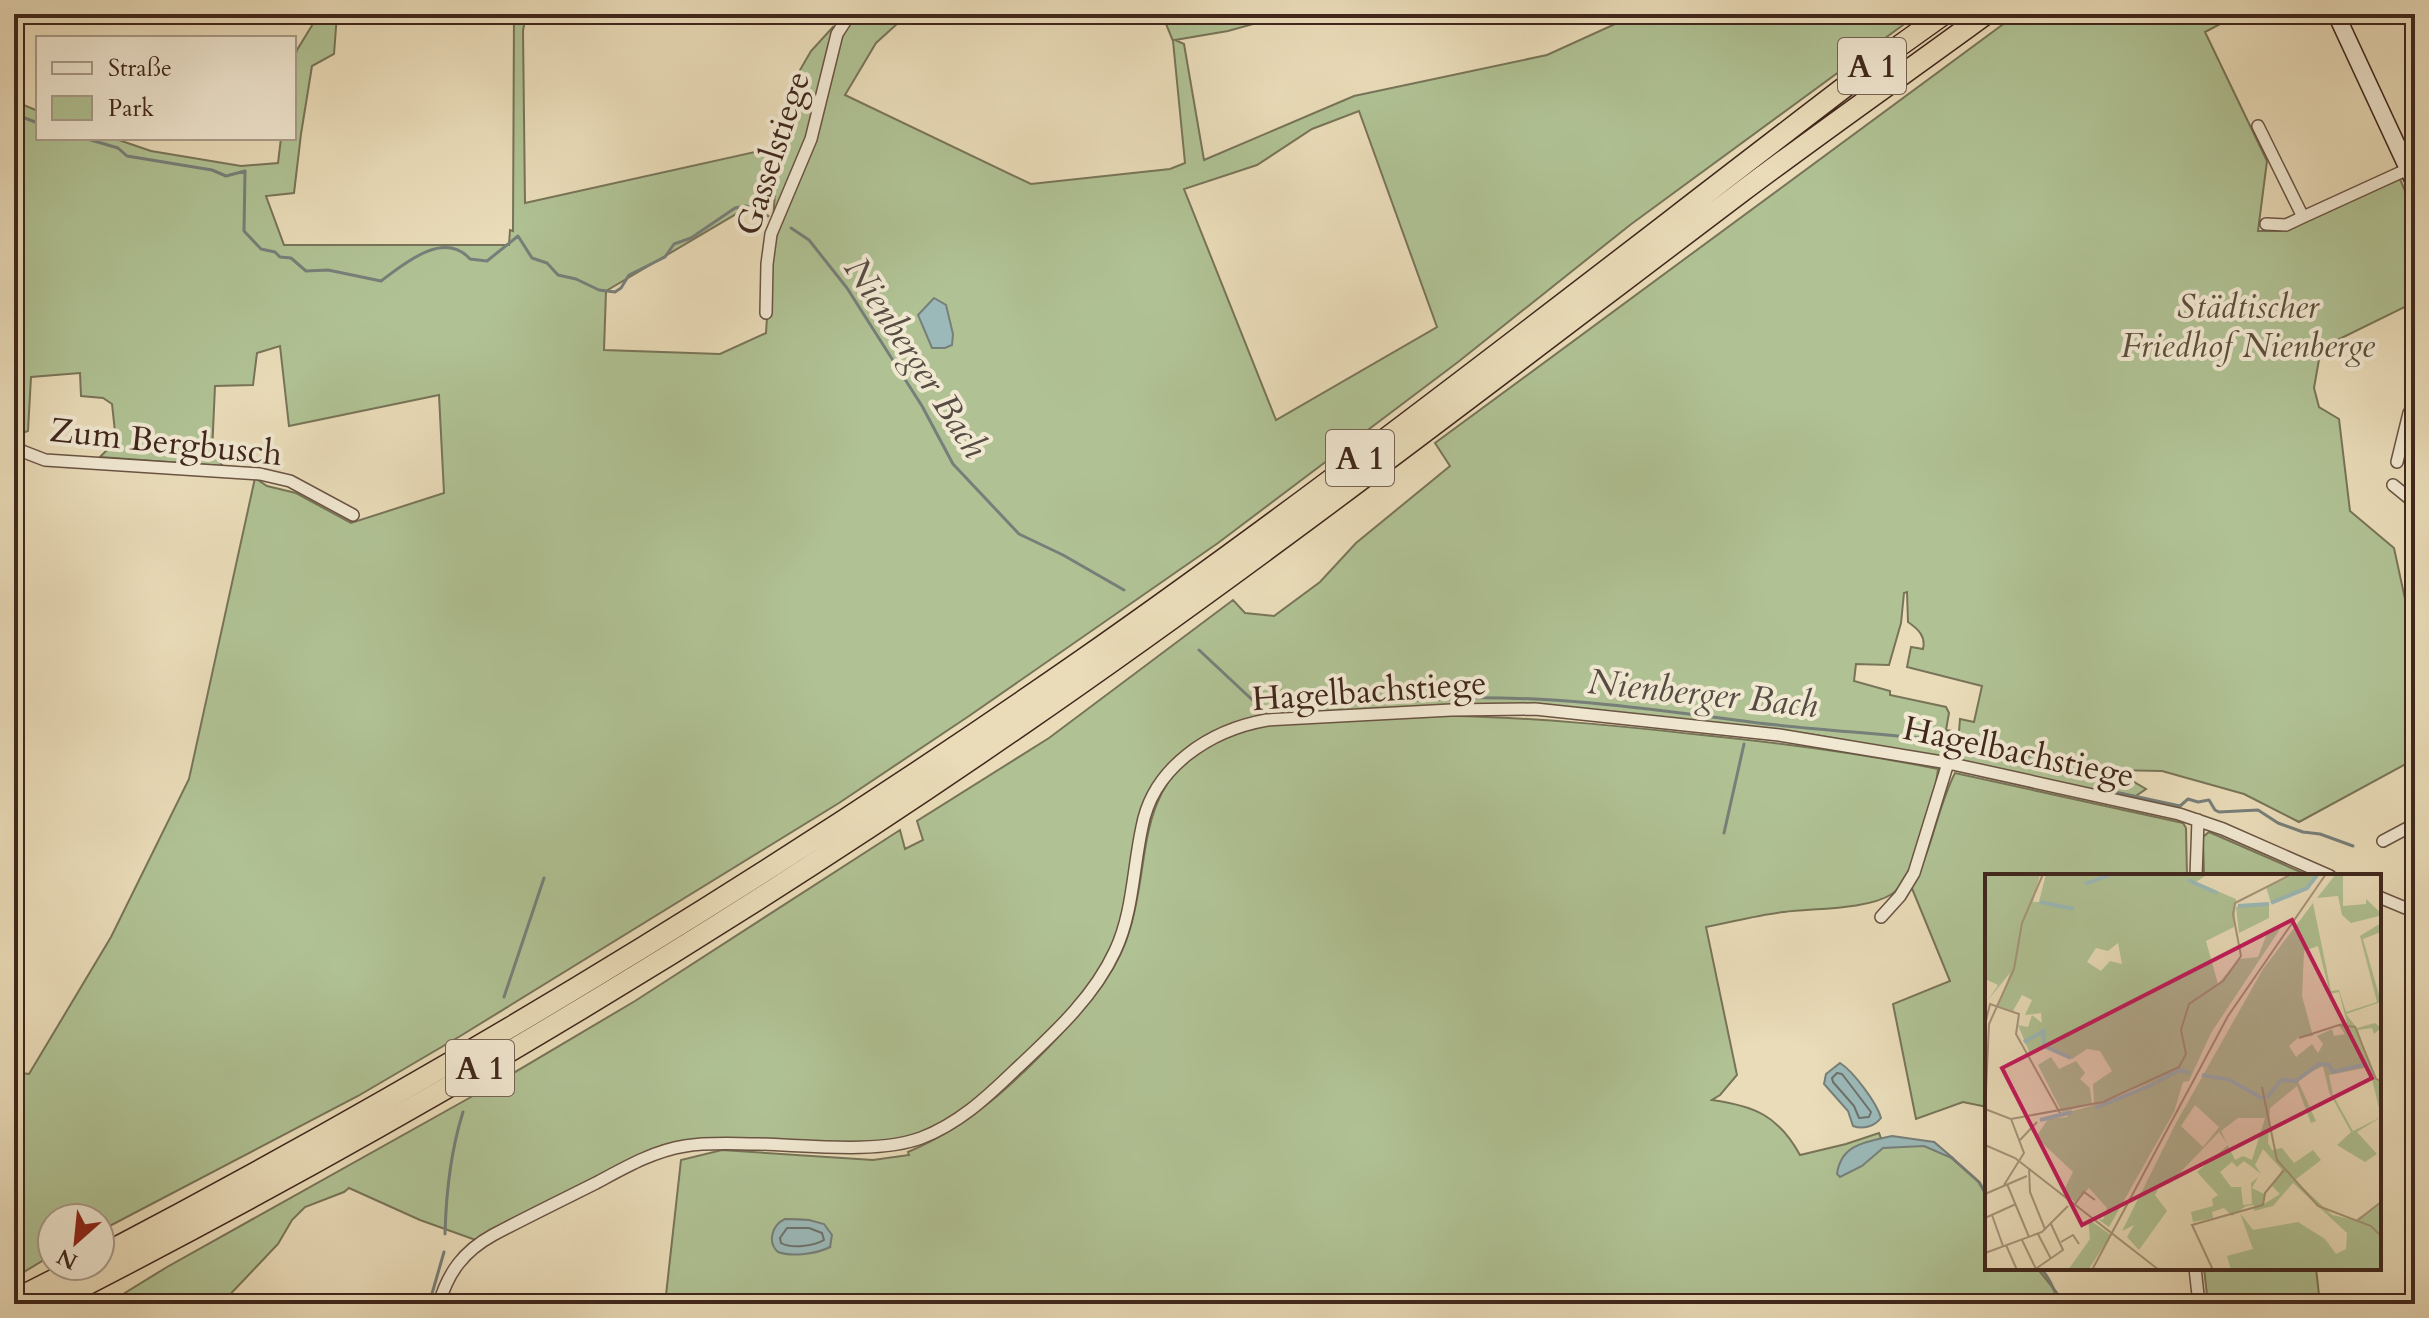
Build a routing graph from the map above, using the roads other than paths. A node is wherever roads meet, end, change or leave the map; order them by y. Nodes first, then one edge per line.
1 (850, 14) edge
2 (1944, 14) edge
3 (1986, 14) edge
4 (2336, 14) edge
5 (2258, 126) dead end
6 (2412, 177) edge
7 (2303, 217) junction
8 (2266, 224) dead end
9 (766, 313) dead end
10 (2415, 405) edge
11 (14, 448) edge
12 (2397, 462) dead end
13 (2393, 485) dead end
14 (2415, 503) edge
15 (353, 515) dead end
16 (1948, 763) junction
17 (902, 794) junction
18 (2198, 820) junction
19 (2415, 824) edge
20 (2383, 841) dead end
21 (2196, 874) edge
22 (2325, 874) edge
23 (2381, 898) edge
24 (2415, 912) edge
25 (1881, 917) dead end
26 (116, 1248) edge
27 (2195, 1270) edge
28 (49, 1282) edge
29 (14, 1300) edge
30 (49, 1304) edge
31 (439, 1304) edge
32 (2199, 1304) edge

1 - 9 street, Gasselstiege
2 - 17 highway, A 1
3 - 17 highway, A 1
4 - 6 main road
5 - 7 street
6 - 7 street
7 - 8 street
10 - 12 street
11 - 15 street, Zum Bergbusch
13 - 14 street
16 - 18 street, Hagelbachstiege
16 - 25 street
16 - 31 street, Hagelbachstiege
17 - 26 highway, A 1
17 - 30 highway, A 1
18 - 21 street
18 - 22 street, Hagelbachstiege
19 - 20 street
23 - 24 street
27 - 32 street
28 - 29 highway

